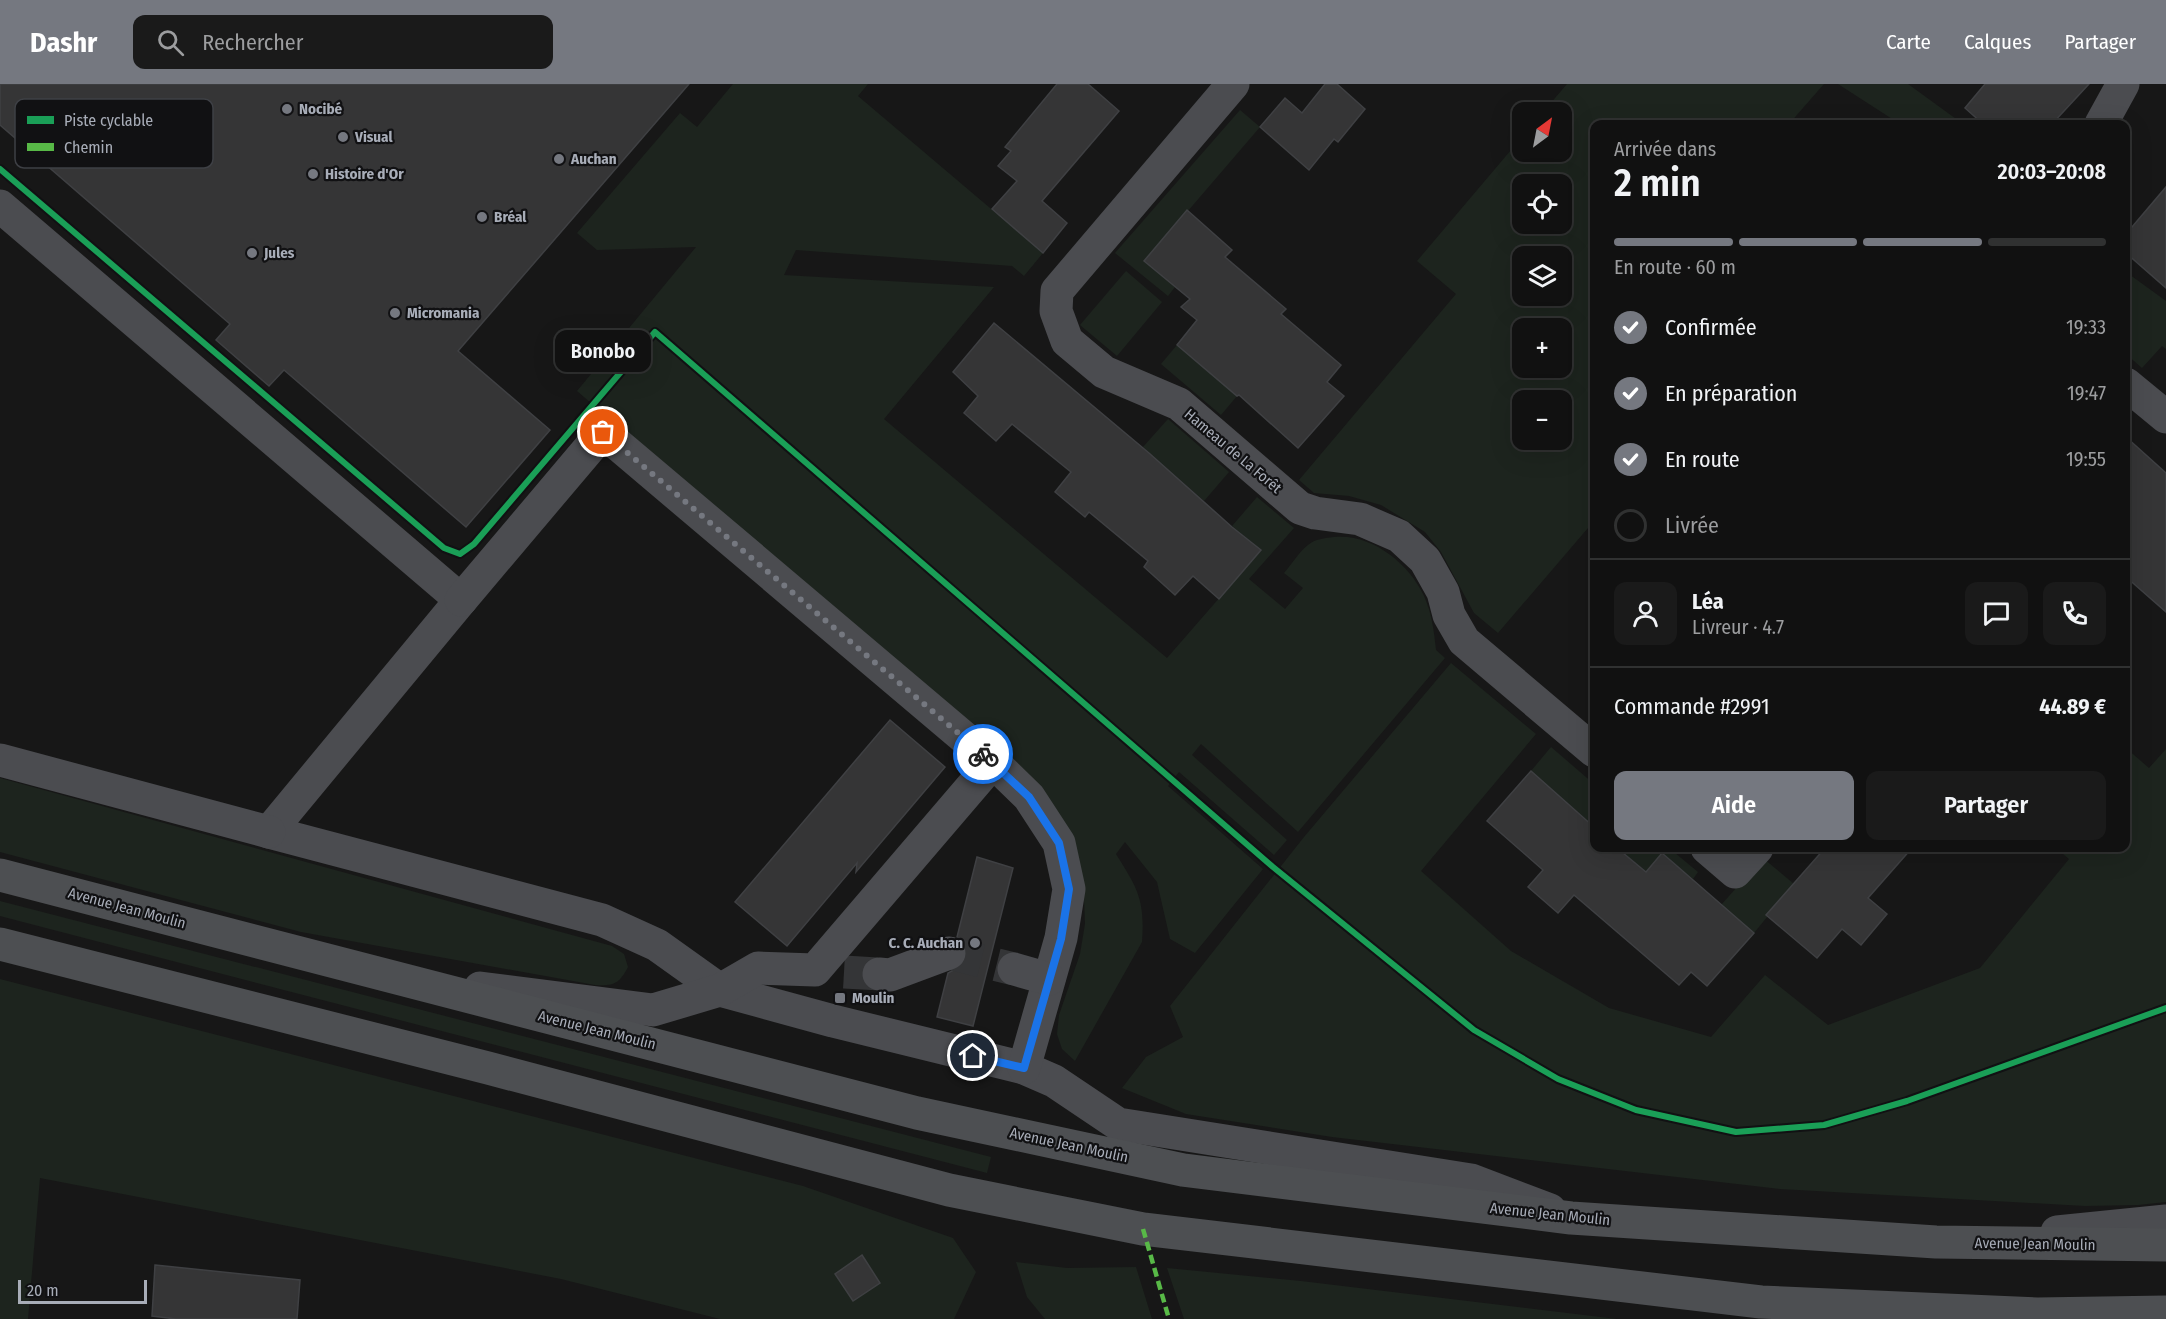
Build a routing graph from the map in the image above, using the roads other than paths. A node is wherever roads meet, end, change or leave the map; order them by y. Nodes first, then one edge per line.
1 (1233, 84) edge
2 (2123, 84) edge
3 (2103, 120) edge
4 (0, 206) edge
5 (2130, 387) edge
6 (2166, 417) edge
7 (461, 600) junction
8 (1590, 748) edge
9 (0, 760) edge
10 (993, 762) junction
11 (269, 832) junction
12 (1712, 852) edge
13 (1753, 852) edge
14 (0, 875) edge
15 (0, 944) edge
16 (949, 952) tunnel mouth
17 (1014, 969) tunnel mouth
18 (879, 974) tunnel mouth
19 (392, 977) junction
20 (1049, 979) junction
21 (720, 990) junction
22 (1024, 1068) junction
23 (1571, 1218) junction
24 (2166, 1221) edge
25 (1936, 1242) junction
26 (2166, 1245) edge
27 (2166, 1312) edge
28 (2049, 1317) edge

1 - 8 street, Hameau de La Forêt
2 - 3 street
4 - 7 street
5 - 6 street
7 - 10 street
7 - 11 street
9 - 11 street
10 - 20 street
10 - 21 street
11 - 21 street
12 - 13 street
14 - 19 main road, Avenue Jean Moulin
15 - 28 main road
16 - 18 street
17 - 20 street
19 - 21 street
19 - 23 main road, Avenue Jean Moulin
20 - 22 street
21 - 22 street
22 - 23 street
23 - 25 main road, Avenue Jean Moulin
24 - 25 street
25 - 26 main road, Avenue Jean Moulin
27 - 28 main road

